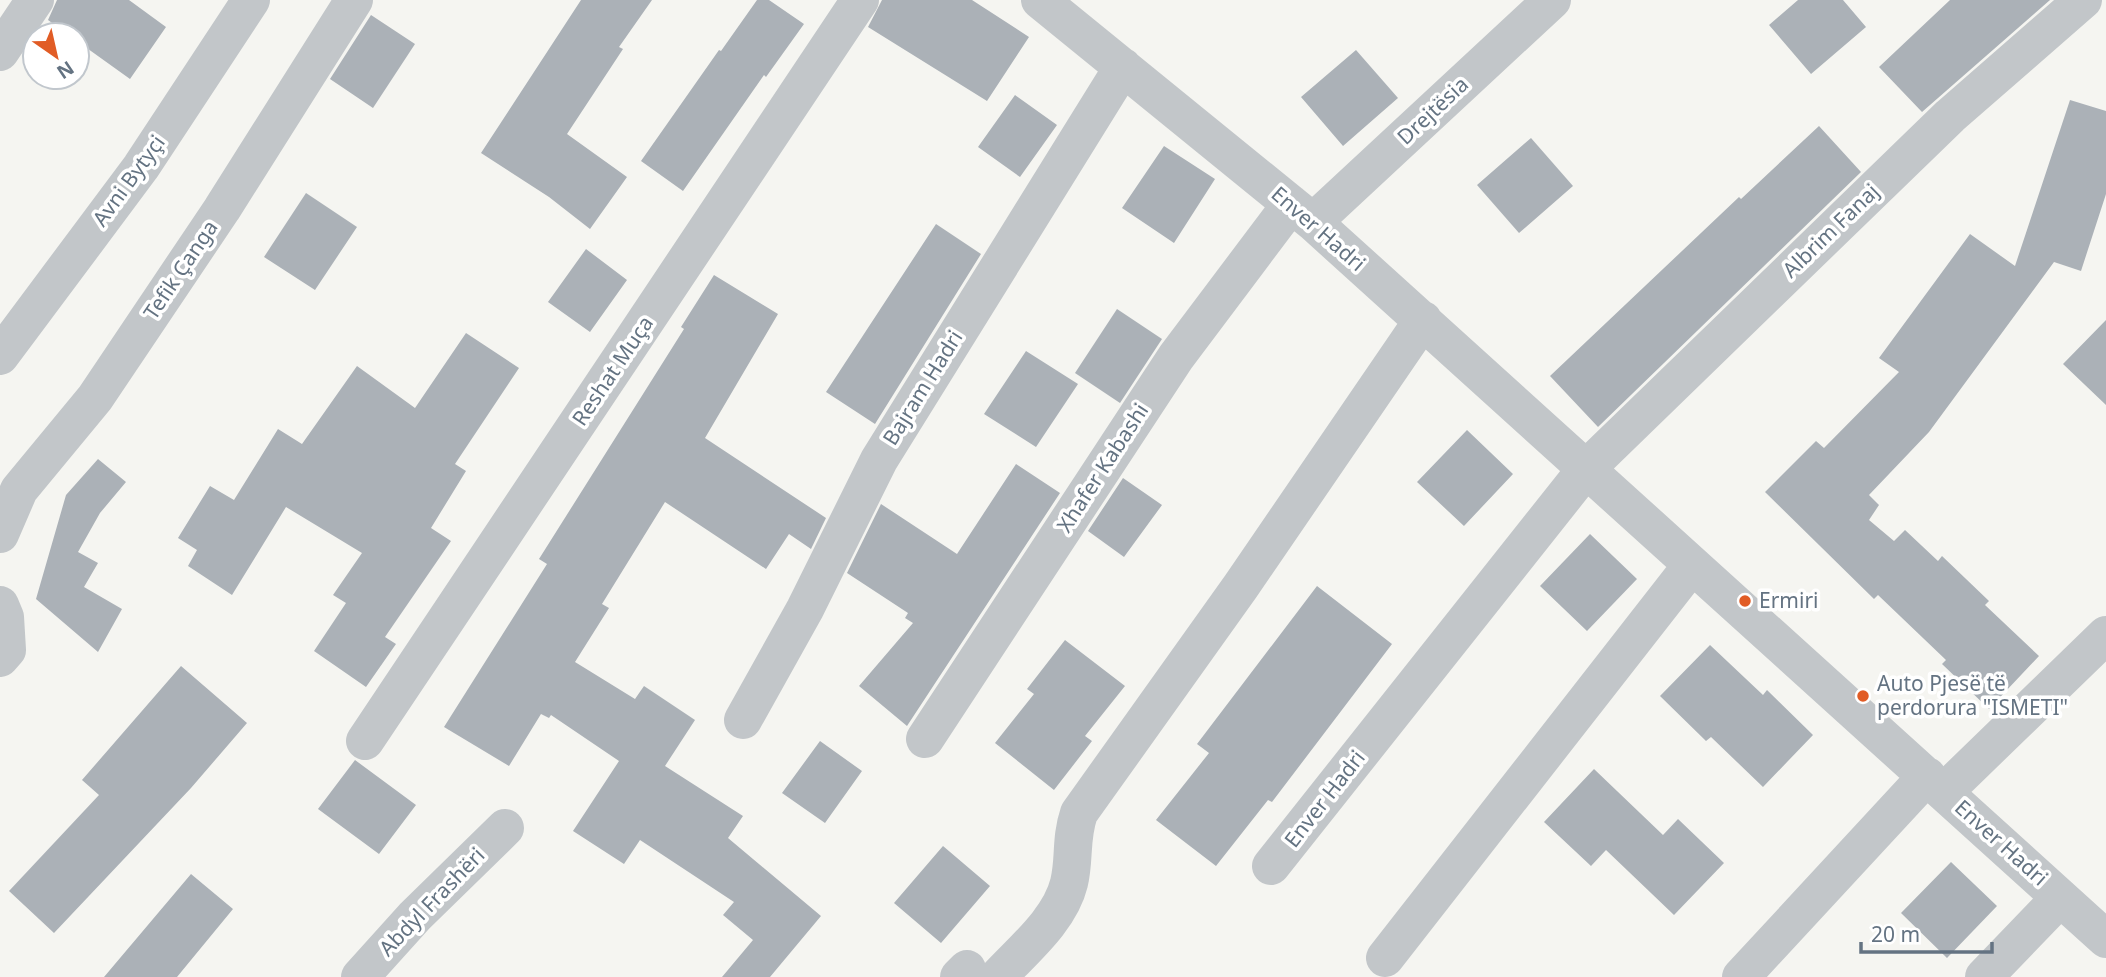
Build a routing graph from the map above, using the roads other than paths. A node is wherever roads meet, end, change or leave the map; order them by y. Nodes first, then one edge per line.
1 (35, 0) edge
2 (251, 0) edge
3 (354, 0) edge
4 (860, 0) edge
5 (1040, 0) edge
6 (1552, 0) edge
7 (2083, 0) edge
8 (0, 52) edge
9 (1123, 67) junction
10 (1302, 213) junction
11 (1423, 320) junction
12 (0, 356) edge
13 (1586, 469) junction
14 (0, 534) edge
15 (1692, 565) junction
16 (0, 605) edge
17 (2106, 635) edge
18 (0, 658) edge
19 (743, 720) dead end
20 (925, 739) dead end
21 (365, 741) dead end
22 (1936, 784) junction
23 (505, 828) dead end
24 (1271, 866) dead end
25 (2060, 898) junction
26 (2106, 939) edge
27 (1385, 958) dead end
28 (974, 974) edge
29 (360, 977) edge
30 (1741, 977) edge
31 (1984, 977) edge

1 - 8 street
2 - 12 street, Avni Bytyçi
3 - 14 street, Tefik Çanga
4 - 21 street, Reshat Muça
5 - 9 street, Enver Hadri
6 - 10 street, Drejtësia
7 - 13 street, Albrim Fanaj
9 - 10 street, Enver Hadri
9 - 19 street, Bajram Hadri
10 - 11 street, Enver Hadri
10 - 20 street, Xhafer Kabashi
11 - 13 street, Enver Hadri
11 - 28 street
13 - 15 street, Enver Hadri
13 - 24 street, Enver Hadri
15 - 22 street, Enver Hadri
15 - 27 street
16 - 18 street
17 - 22 street
22 - 25 street, Enver Hadri
22 - 30 street
23 - 29 street, Abdyl Frashëri
25 - 26 street, Enver Hadri
25 - 31 street

